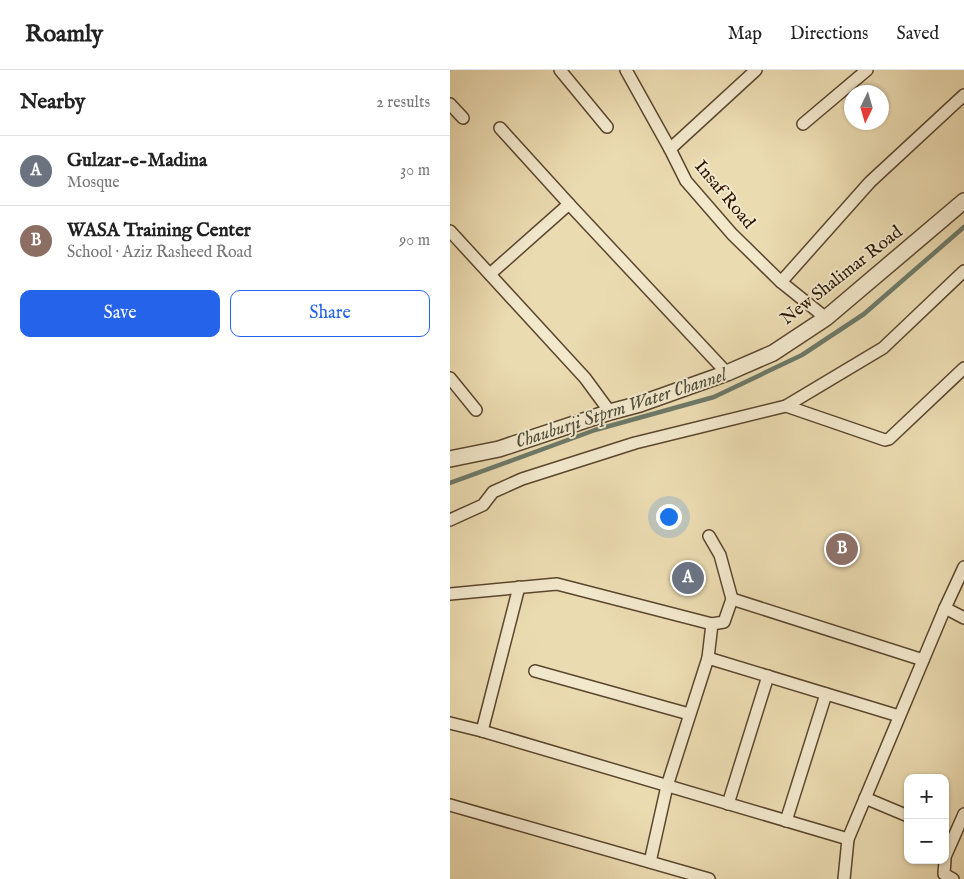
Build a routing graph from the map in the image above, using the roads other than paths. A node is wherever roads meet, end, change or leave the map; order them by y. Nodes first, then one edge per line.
1 (560, 70) edge
2 (626, 70) edge
3 (756, 70) edge
4 (867, 70) edge
5 (964, 96) edge
6 (450, 104) edge
7 (463, 118) dead end
8 (803, 124) dead end
9 (607, 127) dead end
10 (500, 128) dead end
11 (670, 149) junction
12 (964, 202) edge
13 (570, 204) junction
14 (450, 231) edge
15 (964, 271) edge
16 (490, 274) junction
17 (781, 282) junction
18 (826, 318) junction
19 (964, 368) edge
20 (727, 372) junction
21 (450, 378) edge
22 (786, 406) junction
23 (476, 410) dead end
24 (610, 412) junction
25 (450, 459) edge
26 (450, 520) edge
27 (708, 536) dead end
28 (964, 567) edge
29 (519, 588) junction
30 (450, 594) edge
31 (732, 598) junction
32 (945, 608) junction
33 (964, 618) edge
34 (712, 624) junction
35 (708, 658) junction
36 (923, 660) junction
37 (534, 671) dead end
38 (768, 676) junction
39 (826, 694) junction
40 (690, 714) junction
41 (899, 716) junction
42 (450, 723) edge
43 (482, 731) junction
44 (667, 786) junction
45 (865, 798) junction
46 (728, 804) junction
47 (450, 805) edge
48 (904, 814) edge
49 (964, 814) edge
50 (786, 821) junction
51 (950, 833) edge
52 (848, 839) junction
53 (650, 862) junction
54 (945, 864) edge
55 (709, 879) edge
56 (844, 879) edge
57 (953, 879) edge

1 - 9 street
2 - 11 street, Insaf Road
3 - 11 street
4 - 8 street
5 - 17 street
6 - 7 street
10 - 13 street
11 - 17 street, Insaf Road
12 - 18 street, New Shalimar Road
13 - 16 street
13 - 20 street
14 - 16 street
15 - 22 street
16 - 24 street
17 - 18 street, Insaf Road
18 - 20 street, New Shalimar Road
19 - 22 street
20 - 24 street, New Shalimar Road
21 - 23 street
22 - 26 street
24 - 25 street, New Shalimar Road
27 - 31 street
28 - 32 street
29 - 30 street
29 - 34 street
29 - 43 street
31 - 34 street
31 - 36 street
32 - 33 street
32 - 36 street
34 - 35 street
35 - 38 street
35 - 40 street
36 - 41 street
37 - 40 street
38 - 39 street
38 - 46 street
39 - 41 street
39 - 50 street
40 - 44 street
41 - 45 street
42 - 43 street
43 - 44 street
44 - 46 street
44 - 53 street
45 - 48 street
45 - 52 street
46 - 50 street
47 - 53 street
49 - 51 street
50 - 52 street
52 - 56 street
53 - 55 street
54 - 57 street

